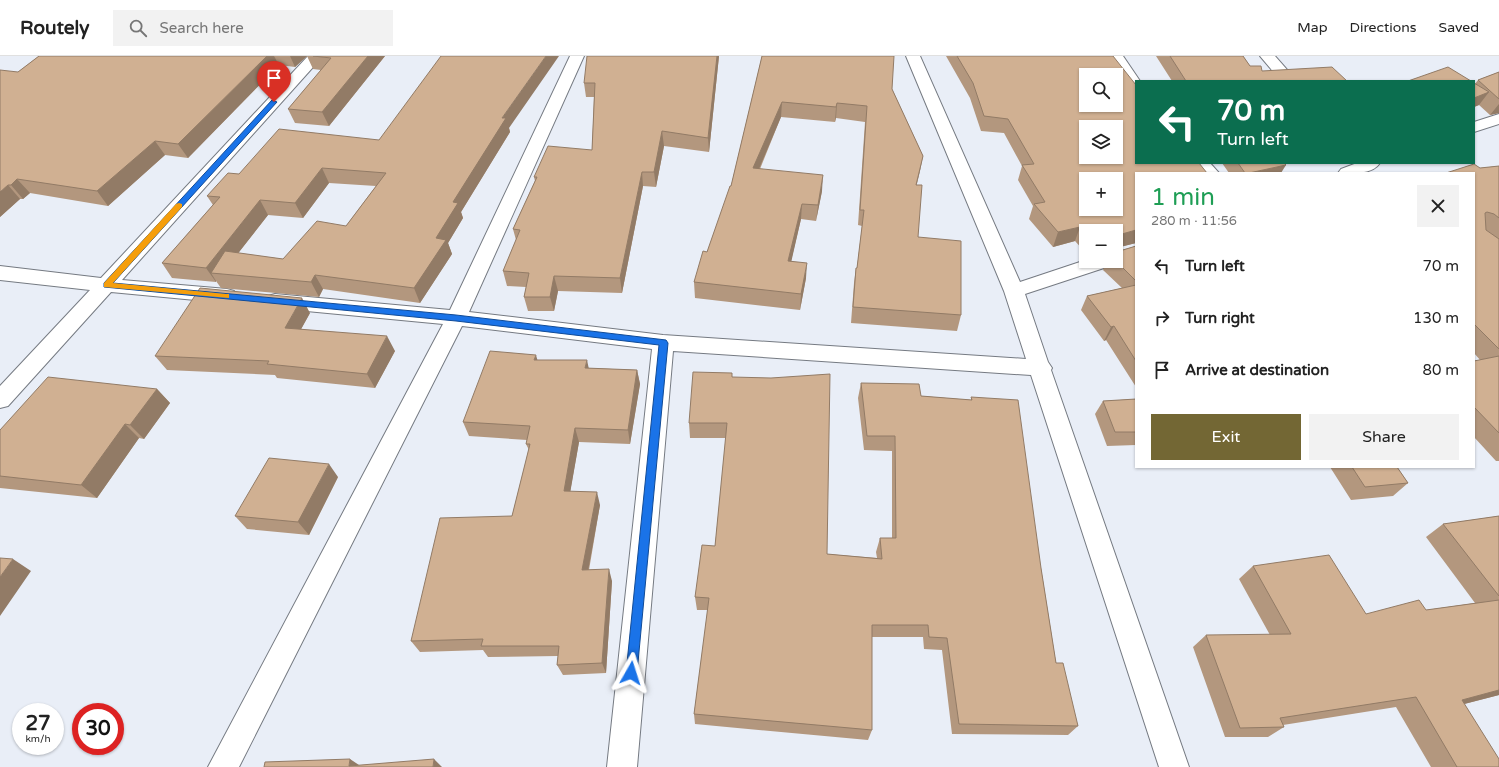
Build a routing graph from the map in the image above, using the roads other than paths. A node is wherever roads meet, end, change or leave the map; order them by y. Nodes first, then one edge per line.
1 (316, 56) edge
2 (578, 56) edge
3 (912, 56) edge
4 (1116, 56) edge
5 (1268, 56) edge
6 (1288, 80) edge
7 (1135, 84) edge
8 (1499, 119) edge
9 (1475, 127) edge
10 (1202, 164) edge
11 (1370, 164) edge
12 (1374, 164) edge
13 (1209, 172) edge
14 (1350, 172) edge
15 (1386, 172) edge
16 (1082, 268) edge
17 (0, 273) edge
18 (106, 285) junction
19 (1014, 291) junction
20 (456, 318) junction
21 (663, 343) junction
22 (1041, 368) junction
23 (0, 400) edge
24 (223, 767) edge
25 (622, 767) edge
26 (1174, 767) edge

1 - 18 street
2 - 20 street
3 - 19 street
4 - 7 street
5 - 6 street
8 - 9 street
10 - 13 street
11 - 14 street
12 - 15 street
16 - 19 street
17 - 18 street
18 - 20 street
18 - 23 street
19 - 22 street
20 - 21 street
20 - 24 street
21 - 22 street
21 - 25 street
22 - 26 street

